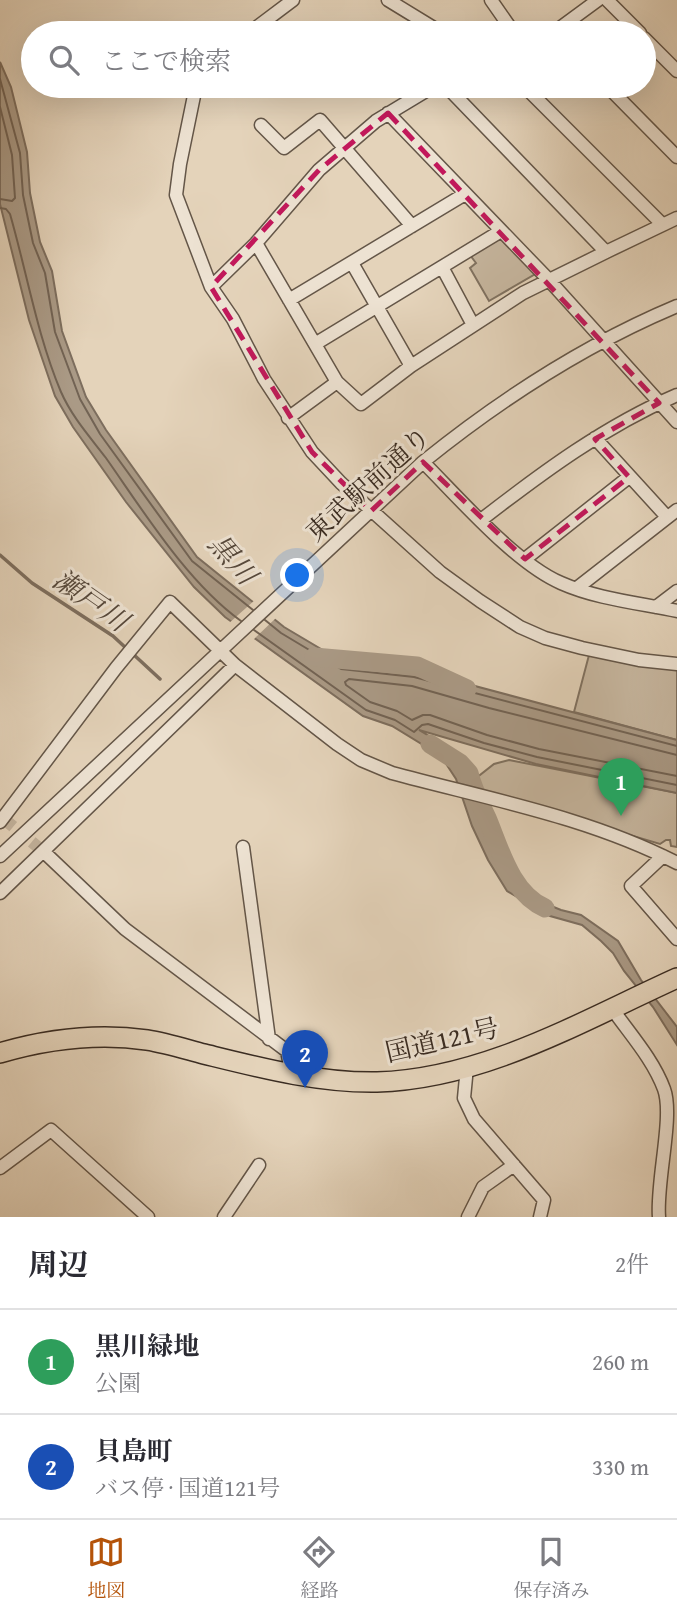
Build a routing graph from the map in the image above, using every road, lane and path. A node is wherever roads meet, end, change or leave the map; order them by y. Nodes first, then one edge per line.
1 (293, 0) edge
2 (388, 0) edge
3 (491, 0) edge
4 (598, 0) edge
5 (607, 0) edge
6 (265, 21) edge
7 (422, 21) edge
8 (506, 21) edge
9 (571, 21) edge
10 (627, 21) edge
11 (656, 49) edge
12 (677, 71) edge
13 (194, 98) edge
14 (414, 98) edge
15 (458, 98) edge
16 (536, 98) edge
17 (619, 98) edge
18 (388, 113) junction
19 (261, 125) dead end
20 (344, 148) junction
21 (677, 157) edge
22 (465, 194) junction
23 (677, 218) edge
24 (662, 224) junction
25 (412, 226) junction
26 (501, 231) junction
27 (256, 243) junction
28 (606, 252) junction
29 (352, 263) junction
30 (442, 267) junction
31 (548, 279) junction
32 (211, 287) junction
33 (289, 300) junction
34 (677, 306) edge
35 (377, 307) junction
36 (473, 325) junction
37 (602, 341) junction
38 (315, 344) junction
39 (411, 366) junction
40 (337, 382) junction
41 (677, 395) edge
42 (659, 403) junction
43 (288, 418) junction
44 (677, 422) edge
45 (595, 438) junction
46 (424, 462) junction
47 (629, 477) junction
48 (368, 514) junction
49 (672, 514) edge
50 (481, 520) junction
51 (524, 559) junction
52 (577, 588) junction
53 (677, 591) edge
54 (656, 607) junction
55 (677, 611) edge
56 (223, 649) junction
57 (677, 664) edge
58 (234, 665) junction
59 (1, 819) edge
60 (243, 848) dead end
61 (44, 852) junction
62 (0, 856) edge
63 (663, 856) junction
64 (677, 863) edge
65 (0, 893) edge
66 (677, 939) edge
67 (677, 978) edge
68 (611, 1007) junction
69 (269, 1039) junction
70 (0, 1053) edge
71 (467, 1067) junction
72 (292, 1075) junction
73 (514, 1165) junction
74 (259, 1166) dead end
75 (0, 1168) edge
76 (472, 1215) edge
77 (148, 1217) edge
78 (224, 1217) edge
79 (540, 1217) edge
80 (659, 1217) edge

1 - 6 street
2 - 7 street
3 - 8 street
4 - 9 street
5 - 10 street
11 - 12 street
13 - 32 street
14 - 18 street
15 - 28 street
16 - 24 street
17 - 21 street
18 - 20 street
18 - 22 street
19 - 20 street
20 - 25 street
20 - 27 street
22 - 25 street
22 - 26 street
23 - 24 street
24 - 28 street
25 - 29 street
26 - 30 street
26 - 31 street
27 - 32 street
27 - 33 street
28 - 31 street
29 - 33 street
29 - 35 street
30 - 35 street
30 - 36 street
31 - 36 street
31 - 37 street
32 - 43 street
33 - 38 street
34 - 37 street, 東武駅前通り
35 - 38 street
35 - 39 street
36 - 39 street
37 - 42 street
37 - 46 street, 東武駅前通り
38 - 40 street
39 - 40 street
40 - 43 street
41 - 42 street
42 - 44 street
42 - 45 street
43 - 48 street
45 - 47 street
45 - 50 street
46 - 48 street, 東武駅前通り
46 - 50 street
47 - 49 street
47 - 51 street
48 - 56 street, 東武駅前通り
48 - 57 street
49 - 52 street
50 - 51 street
51 - 52 street
52 - 54 street
53 - 54 street
54 - 55 street
56 - 58 street
56 - 59 street
56 - 62 street, 東武駅前通り
58 - 61 street
58 - 63 street
60 - 69 street
61 - 65 street
61 - 69 street
63 - 64 street
63 - 66 street
67 - 68 highway, 国道121号
68 - 71 highway, 国道121号
68 - 80 street
69 - 72 street
70 - 72 highway, 国道121号
71 - 72 highway, 国道121号
71 - 73 street
73 - 76 street
73 - 79 street
74 - 78 street
75 - 77 street

